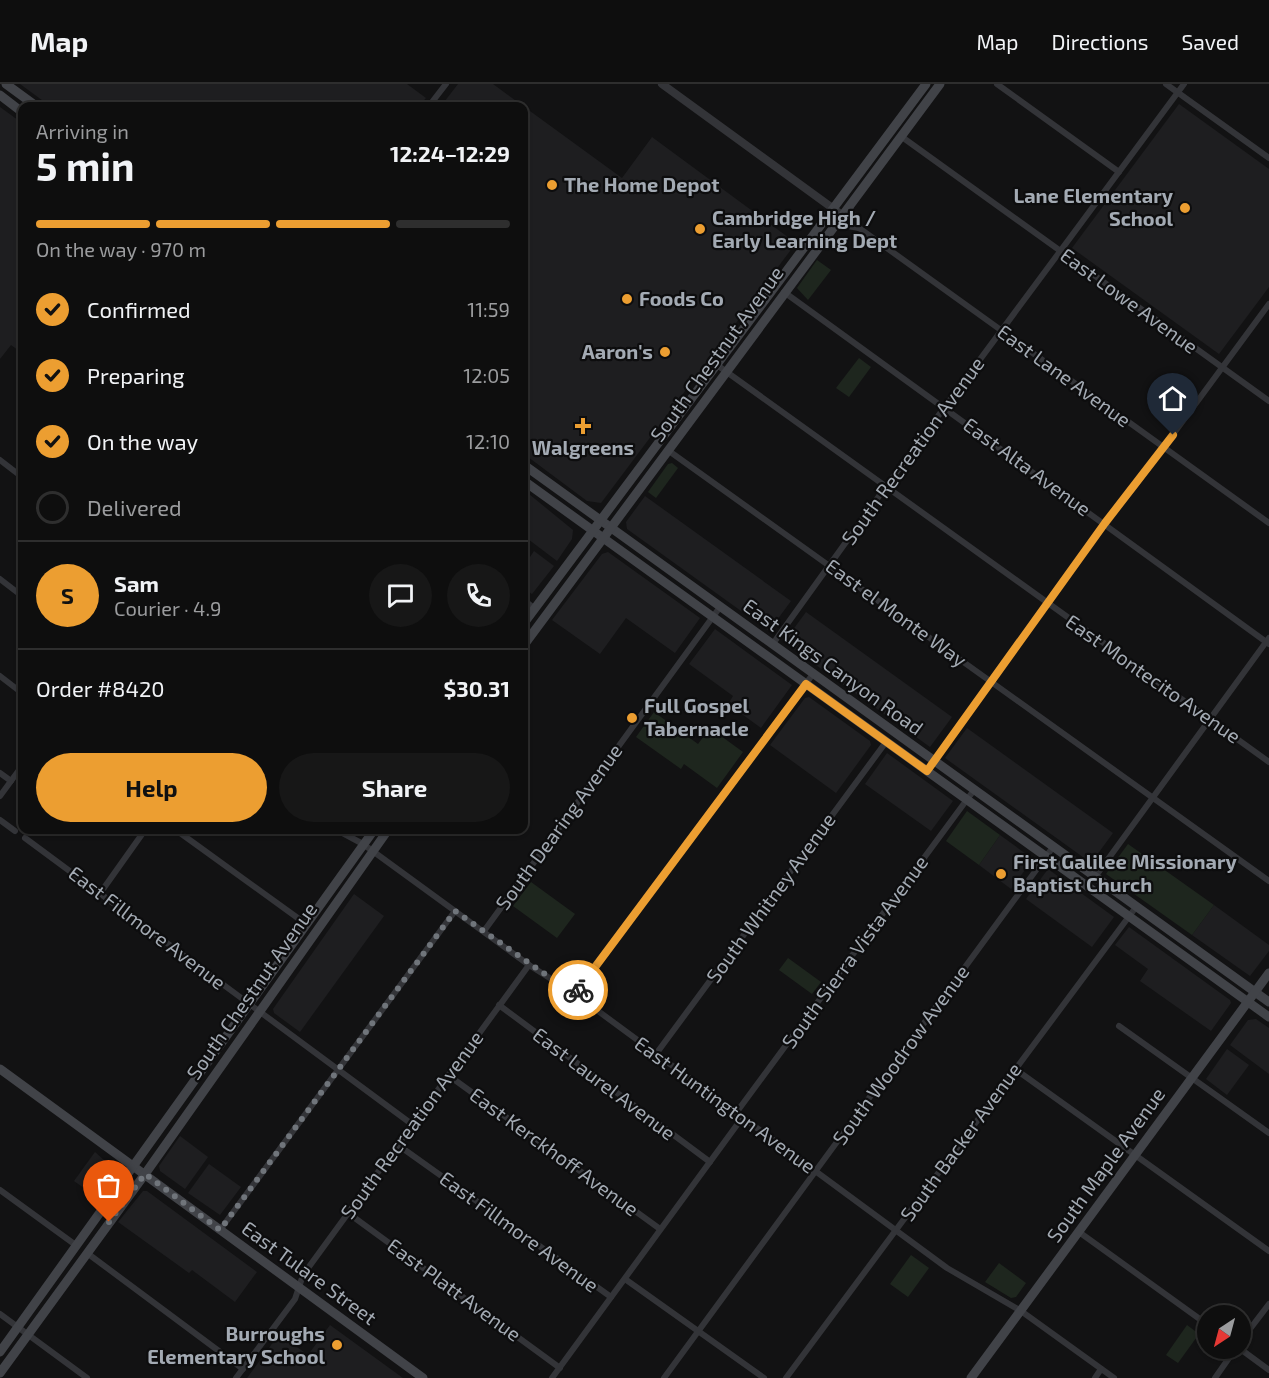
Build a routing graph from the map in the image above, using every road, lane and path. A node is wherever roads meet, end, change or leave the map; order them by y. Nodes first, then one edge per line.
1 (6, 84) edge
2 (446, 84) edge
3 (662, 84) edge
4 (926, 84) edge
5 (940, 84) edge
6 (996, 84) edge
7 (1166, 84) edge
8 (1184, 84) edge
9 (1178, 92) junction
10 (0, 95) edge
11 (31, 102) edge
12 (432, 102) edge
13 (18, 109) edge
14 (907, 109) junction
15 (902, 137) junction
16 (1269, 158) edge
17 (885, 160) junction
18 (1119, 172) junction
19 (849, 206) junction
20 (833, 208) junction
21 (839, 220) junction
22 (859, 228) junction
23 (1060, 252) junction
24 (784, 292) junction
25 (1269, 304) edge
26 (1002, 331) junction
27 (717, 365) junction
28 (1221, 367) junction
29 (726, 372) junction
30 (690, 400) junction
31 (1269, 401) edge
32 (944, 407) junction
33 (1164, 448) junction
34 (669, 451) junction
35 (0, 460) edge
36 (528, 468) edge
37 (18, 474) edge
38 (528, 484) edge
39 (887, 485) junction
40 (600, 520) junction
41 (1105, 523) junction
42 (1269, 523) edge
43 (611, 529) junction
44 (591, 532) junction
45 (603, 540) junction
46 (830, 566) junction
47 (0, 579) edge
48 (18, 593) edge
49 (528, 603) edge
50 (1048, 604) junction
51 (720, 607) junction
52 (534, 608) junction
53 (528, 617) edge
54 (712, 618) junction
55 (528, 640) edge
56 (1268, 641) edge
57 (772, 645) junction
58 (813, 674) junction
59 (0, 676) edge
60 (991, 682) junction
61 (806, 684) junction
62 (18, 690) edge
63 (1210, 718) junction
64 (886, 742) junction
65 (934, 761) junction
66 (1269, 762) edge
67 (18, 771) edge
68 (927, 771) junction
69 (0, 773) edge
70 (11, 781) junction
71 (974, 790) junction
72 (0, 796) edge
73 (1151, 796) junction
74 (967, 800) junction
75 (0, 820) edge
76 (15, 831) dead end
77 (142, 834) edge
78 (182, 834) edge
79 (344, 834) edge
80 (371, 834) edge
81 (385, 834) edge
82 (25, 838) dead end
83 (363, 844) junction
84 (1053, 847) junction
85 (373, 851) junction
86 (1046, 857) junction
87 (1095, 877) junction
88 (1269, 881) edge
89 (101, 892) junction
90 (1136, 907) junction
91 (455, 911) junction
92 (1129, 916) junction
93 (306, 924) junction
94 (484, 931) junction
95 (529, 965) junction
96 (1269, 974) edge
97 (1256, 992) junction
98 (575, 994) junction
99 (1248, 1002) junction
100 (1269, 1002) edge
101 (249, 1005) junction
102 (499, 1005) junction
103 (259, 1012) junction
104 (1269, 1017) edge
105 (1119, 1026) dead end
106 (656, 1054) junction
107 (338, 1068) junction
108 (0, 1069) edge
109 (1015, 1069) junction
110 (448, 1075) junction
111 (1193, 1078) junction
112 (736, 1113) junction
113 (742, 1118) junction
114 (413, 1125) junction
115 (1269, 1133) edge
116 (398, 1145) junction
117 (1134, 1154) junction
118 (710, 1162) junction
119 (135, 1167) junction
120 (816, 1172) junction
121 (145, 1174) junction
122 (0, 1190) edge
123 (348, 1214) junction
124 (660, 1229) junction
125 (220, 1230) junction
126 (896, 1231) junction
127 (1078, 1232) junction
128 (77, 1246) junction
129 (1269, 1251) edge
130 (87, 1253) junction
131 (625, 1279) junction
132 (299, 1289) junction
133 (57, 1293) junction
134 (611, 1297) junction
135 (1269, 1304) edge
136 (1021, 1311) junction
137 (0, 1314) edge
138 (1197, 1317) edge
139 (18, 1328) junction
140 (1251, 1328) edge
141 (698, 1331) junction
142 (28, 1335) junction
143 (0, 1352) edge
144 (1251, 1357) edge
145 (1230, 1359) edge
146 (560, 1368) junction
147 (243, 1369) junction
148 (1101, 1369) junction
149 (1269, 1370) edge
150 (0, 1373) edge
151 (87, 1378) edge
152 (236, 1378) edge
153 (423, 1378) edge
154 (552, 1378) edge
155 (664, 1378) edge
156 (764, 1378) edge
157 (786, 1378) edge
158 (971, 1378) edge
159 (1095, 1378) edge
160 (1114, 1378) edge
161 (1215, 1378) edge

1 - 11 main road
2 - 12 street
3 - 20 street
4 - 14 main road, South Chestnut Avenue
5 - 15 main road, South Chestnut Avenue
6 - 18 street
7 - 9 street
8 - 9 street, South Recreation Avenue
9 - 16 street
9 - 18 street, South Recreation Avenue
10 - 13 main road
14 - 17 main road
14 - 20 main road, South Chestnut Avenue
15 - 17 main road, South Chestnut Avenue
15 - 23 street, East Lowe Avenue
17 - 19 main road, South Chestnut Avenue
18 - 23 street, South Recreation Avenue
19 - 21 main road, South Chestnut Avenue
19 - 22 street, East Lane Avenue
20 - 21 street
20 - 27 main road, South Chestnut Avenue
21 - 22 street, East Lane Avenue
21 - 24 main road, South Chestnut Avenue
22 - 26 street, East Lane Avenue
23 - 26 street, South Recreation Avenue
23 - 28 street, East Lowe Avenue
24 - 29 main road, South Chestnut Avenue
24 - 32 street, East Alta Avenue
25 - 28 street
26 - 32 street, South Recreation Avenue
26 - 33 street, East Lane Avenue
27 - 29 street, East Montecito Avenue
27 - 30 main road, South Chestnut Avenue
28 - 31 street, East Lowe Avenue
28 - 33 street
29 - 34 main road, South Chestnut Avenue
29 - 39 street, East Montecito Avenue
30 - 34 main road
30 - 40 main road, South Chestnut Avenue
32 - 39 street, South Recreation Avenue
32 - 41 street, East Alta Avenue
33 - 41 street
33 - 42 street, East Lane Avenue
34 - 43 main road, South Chestnut Avenue
34 - 46 street, East el Monte Way
35 - 37 street
36 - 40 main road, East Kings Canyon Road
38 - 44 main road, East Kings Canyon Road
39 - 46 street, South Recreation Avenue
39 - 50 street, East Montecito Avenue
40 - 43 main road, East Kings Canyon Road
40 - 44 main road, South Chestnut Avenue
41 - 50 street
41 - 56 street, East Alta Avenue
43 - 45 main road, South Chestnut Avenue
43 - 51 main road, East Kings Canyon Road
44 - 45 main road, East Kings Canyon Road
44 - 52 main road, South Chestnut Avenue
45 - 54 main road, East Kings Canyon Road
45 - 55 main road, South Chestnut Avenue
46 - 57 street, South Recreation Avenue
46 - 60 street, East el Monte Way
47 - 48 street
49 - 52 street
50 - 60 street
50 - 63 street, East Montecito Avenue
51 - 54 street, South Dearing Avenue
51 - 57 main road, East Kings Canyon Road
52 - 53 main road, South Chestnut Avenue
54 - 61 main road, East Kings Canyon Road
54 - 94 street, South Dearing Avenue
56 - 63 street
57 - 58 main road, East Kings Canyon Road
58 - 61 street
58 - 65 main road, East Kings Canyon Road
59 - 62 street
60 - 65 street
60 - 73 street, East el Monte Way
61 - 64 main road, East Kings Canyon Road
61 - 98 street
63 - 66 street, East Montecito Avenue
63 - 73 street
64 - 68 main road, East Kings Canyon Road
64 - 106 street, South Whitney Avenue
65 - 68 street
65 - 71 main road, East Kings Canyon Road
67 - 70 street
68 - 74 main road, East Kings Canyon Road
69 - 70 street
70 - 72 street
71 - 74 street, South Sierra Vista Avenue
71 - 84 main road, East Kings Canyon Road
73 - 87 street
73 - 88 street, East el Monte Way
74 - 86 main road, East Kings Canyon Road
74 - 112 street, South Sierra Vista Avenue
75 - 76 street
77 - 89 street
78 - 93 street
79 - 83 street, East Huntington Avenue
80 - 83 main road, South Chestnut Avenue
81 - 85 main road, South Chestnut Avenue
82 - 89 street, East Fillmore Avenue
83 - 85 street, East Huntington Avenue
83 - 93 main road, South Chestnut Avenue
84 - 86 street, South Woodrow Avenue
84 - 87 main road, East Kings Canyon Road
85 - 91 street, East Huntington Avenue
85 - 103 main road, South Chestnut Avenue
86 - 92 main road, East Kings Canyon Road
86 - 120 street, South Woodrow Avenue
87 - 90 main road, East Kings Canyon Road
89 - 101 street, East Fillmore Avenue
90 - 92 street, South Backer Avenue
90 - 97 main road, East Kings Canyon Road
91 - 94 street, East Huntington Avenue
91 - 107 street
92 - 99 main road, East Kings Canyon Road
92 - 109 street, South Backer Avenue
93 - 101 main road, South Chestnut Avenue
94 - 95 street, East Huntington Avenue
95 - 98 street, East Huntington Avenue
95 - 102 street, South Recreation Avenue
96 - 97 main road, South Maple Avenue
97 - 99 main road, South Maple Avenue
97 - 100 main road, East Kings Canyon Road
98 - 106 street, East Huntington Avenue
99 - 104 main road, East Kings Canyon Road
99 - 111 main road, South Maple Avenue
101 - 103 street, East Fillmore Avenue
101 - 119 main road, South Chestnut Avenue
102 - 110 street, South Recreation Avenue
102 - 118 street, East Laurel Avenue
103 - 107 street, East Fillmore Avenue
103 - 121 main road, South Chestnut Avenue
105 - 111 street
106 - 112 street, East Huntington Avenue
107 - 114 street, East Fillmore Avenue
107 - 125 street
108 - 119 main road, East Tulare Street
109 - 117 street
109 - 126 street, South Backer Avenue
110 - 114 street, South Recreation Avenue
110 - 124 street, East Kerckhoff Avenue
111 - 115 street
111 - 117 main road, South Maple Avenue
112 - 113 street, East Huntington Avenue
113 - 118 street
113 - 120 street, East Huntington Avenue
114 - 116 street, South Recreation Avenue
116 - 123 street, South Recreation Avenue
116 - 134 street, East Fillmore Avenue
117 - 127 main road, South Maple Avenue
117 - 129 street
118 - 124 street
119 - 121 main road, East Tulare Street
119 - 128 main road, South Chestnut Avenue
120 - 126 street, East Huntington Avenue
120 - 141 street, South Woodrow Avenue
121 - 125 main road, East Tulare Street
121 - 130 main road, South Chestnut Avenue
122 - 128 street
123 - 132 street, South Recreation Avenue
123 - 146 street, East Platt Avenue
124 - 131 street
125 - 132 main road, East Tulare Street
126 - 136 street, East Huntington Avenue
126 - 157 street, South Backer Avenue
127 - 136 main road, South Maple Avenue
127 - 138 street
128 - 133 main road
128 - 139 main road
130 - 133 main road, South Chestnut Avenue
130 - 147 street
131 - 134 street
131 - 141 street, East Fillmore Avenue
132 - 147 street, South Recreation Avenue
132 - 153 main road, East Tulare Street
133 - 142 main road
134 - 146 street
135 - 140 street
136 - 148 street, East Huntington Avenue
136 - 158 main road, South Maple Avenue
137 - 139 street
139 - 142 street
139 - 143 main road
141 - 155 street, South Woodrow Avenue
141 - 156 street, East Fillmore Avenue
142 - 150 main road
142 - 151 street
144 - 149 street
145 - 161 street
146 - 154 street
147 - 152 street, South Recreation Avenue
148 - 159 street
148 - 160 street, East Huntington Avenue

